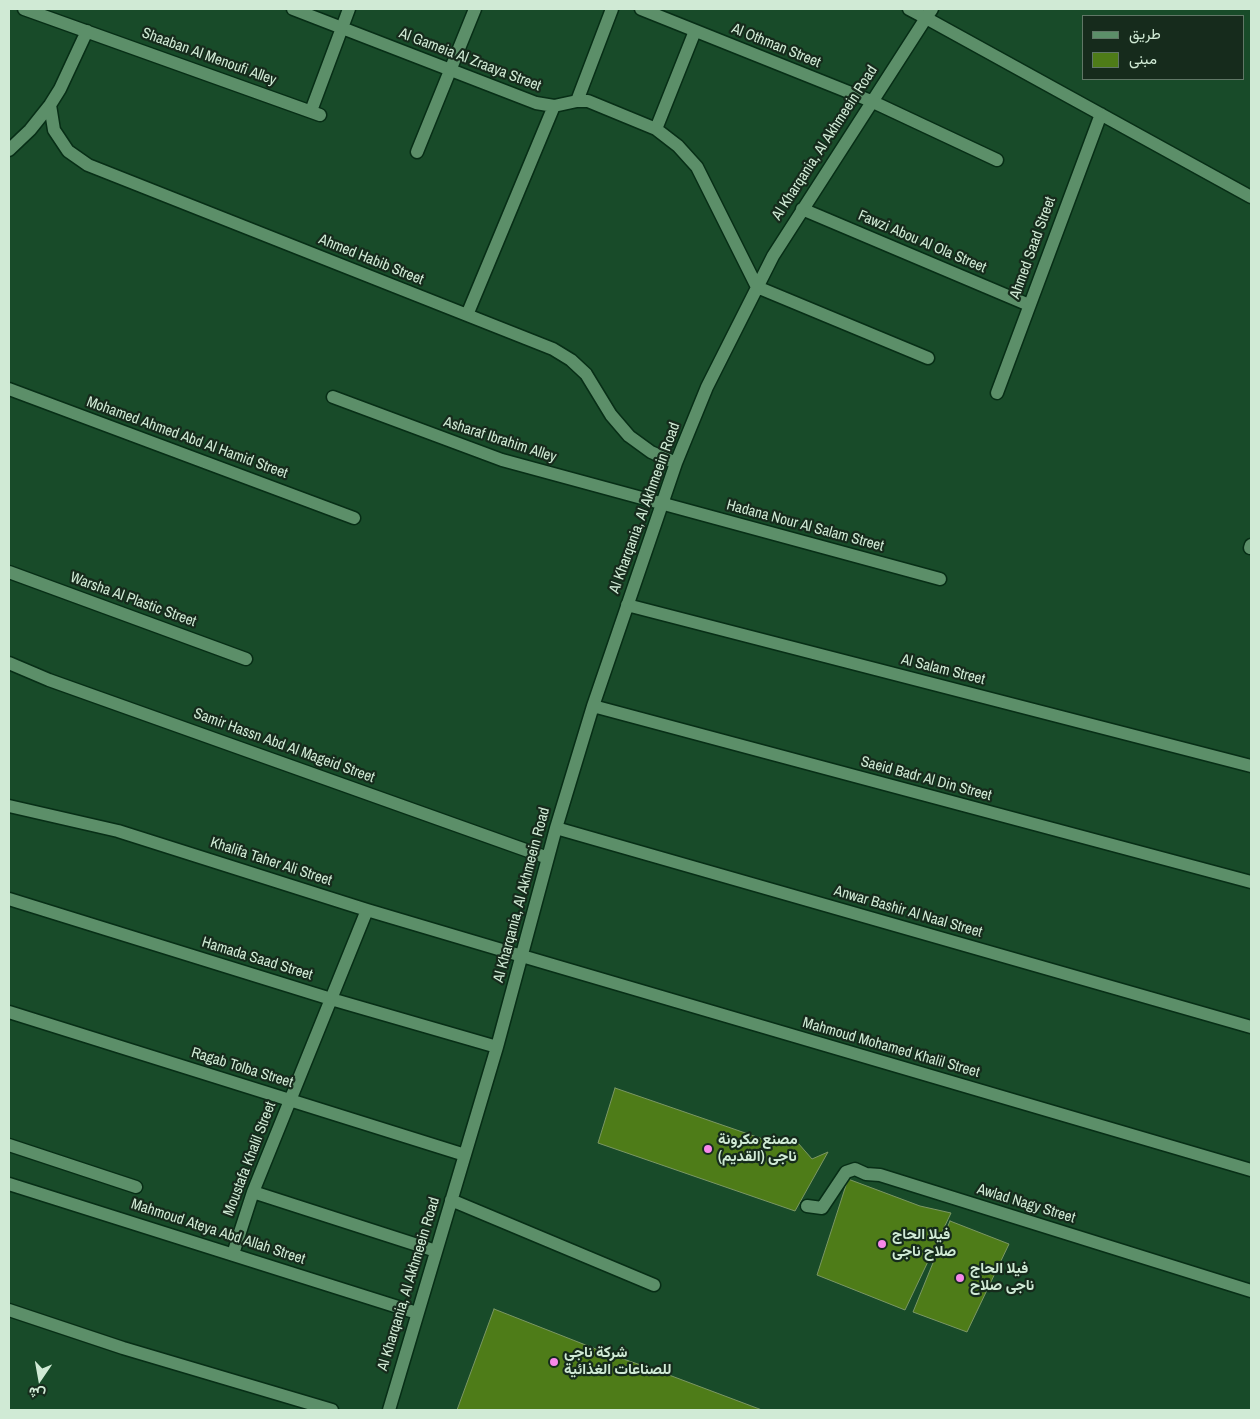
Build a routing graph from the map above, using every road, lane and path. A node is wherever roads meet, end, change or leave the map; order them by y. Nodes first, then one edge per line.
1 (24, 9) edge
2 (293, 9) edge
3 (350, 9) edge
4 (475, 9) edge
5 (612, 9) edge
6 (641, 9) edge
7 (909, 9) edge
8 (656, 12) edge
9 (929, 13) edge
10 (342, 28) junction
11 (87, 31) junction
12 (695, 31) junction
13 (450, 71) junction
14 (577, 100) junction
15 (870, 101) junction
16 (50, 104) junction
17 (554, 106) junction
18 (1100, 114) junction
19 (656, 129) junction
20 (9, 150) edge
21 (417, 152) dead end
22 (997, 160) dead end
23 (1251, 198) edge
24 (802, 209) junction
25 (757, 287) junction
26 (1029, 305) junction
27 (467, 316) junction
28 (928, 358) dead end
29 (9, 389) edge
30 (997, 394) dead end
31 (333, 397) dead end
32 (676, 463) junction
33 (661, 504) junction
34 (354, 518) dead end
35 (9, 572) edge
36 (940, 579) dead end
37 (627, 605) junction
38 (246, 659) dead end
39 (9, 663) edge
40 (593, 706) junction
41 (1251, 766) edge
42 (9, 806) edge
43 (556, 828) junction
44 (548, 858) junction
45 (1251, 882) edge
46 (9, 899) edge
47 (367, 910) junction
48 (522, 956) junction
49 (331, 999) junction
50 (9, 1012) edge
51 (1251, 1027) edge
52 (497, 1047) junction
53 (290, 1099) junction
54 (9, 1145) edge
55 (465, 1155) junction
56 (1251, 1170) edge
57 (9, 1184) edge
58 (136, 1187) dead end
59 (253, 1192) junction
60 (452, 1200) junction
61 (807, 1206) dead end
62 (436, 1251) junction
63 (233, 1254) junction
64 (654, 1285) dead end
65 (1251, 1291) edge
66 (9, 1310) edge
67 (417, 1312) junction
68 (332, 1410) edge
69 (389, 1410) edge

1 - 11 street, Shaaban Al Menoufi Alley
2 - 10 street, Al Gameia Al Zraaya Street
3 - 10 street
4 - 13 street
5 - 14 street
6 - 8 street, Al Othman Street
7 - 9 street
8 - 12 street, Al Othman Street
9 - 15 street, Al Kharqania, Al Akhmeein Road
9 - 18 street
10 - 11 street, Shaaban Al Menoufi Alley
10 - 13 street, Al Gameia Al Zraaya Street
11 - 16 street
12 - 15 street, Al Othman Street
12 - 19 street
13 - 17 street, Al Gameia Al Zraaya Street
13 - 21 street
14 - 17 street, Al Gameia Al Zraaya Street
14 - 19 street, Al Gameia Al Zraaya Street
15 - 22 street, Al Othman Street
15 - 24 street, Al Kharqania, Al Akhmeein Road
16 - 20 street
16 - 27 street, Ahmed Habib Street
17 - 27 street
18 - 23 street
18 - 26 street, Ahmed Saad Street
19 - 25 street, Al Gameia Al Zraaya Street
24 - 25 street, Al Kharqania, Al Akhmeein Road
24 - 26 street, Fawzi Abou Al Ola Street
25 - 28 street
25 - 32 street, Al Kharqania, Al Akhmeein Road
26 - 30 street, Ahmed Saad Street
27 - 32 street, Ahmed Habib Street
29 - 34 street, Mohamed Ahmed Abd Al Hamid Street
31 - 33 street, Asharaf Ibrahim Alley
32 - 33 street, Al Kharqania, Al Akhmeein Road
33 - 36 street, Hadana Nour Al Salam Street
33 - 37 street, Al Kharqania, Al Akhmeein Road
35 - 38 street, Warsha Al Plastic Street
37 - 40 street, Al Kharqania, Al Akhmeein Road
37 - 41 street, Al Salam Street
39 - 44 street, Samir Hassn Abd Al Mageid Street
40 - 43 street, Al Kharqania, Al Akhmeein Road
40 - 45 street, Saeid Badr Al Din Street
42 - 47 street, Khalifa Taher Ali Street
43 - 44 street, Al Kharqania, Al Akhmeein Road
43 - 51 street, Anwar Bashir Al Naal Street
44 - 48 street, Al Kharqania, Al Akhmeein Road
46 - 49 street, Hamada Saad Street
47 - 48 street, Khalifa Taher Ali Street
47 - 49 street, Moustafa Khalil Street
48 - 52 street, Al Kharqania, Al Akhmeein Road
48 - 56 street, Mahmoud Mohamed Khalil Street
49 - 52 street, Hamada Saad Street
49 - 53 street, Moustafa Khalil Street
50 - 53 street, Ragab Tolba Street
52 - 55 street, Al Kharqania, Al Akhmeein Road
53 - 55 street, Ragab Tolba Street
53 - 59 street, Moustafa Khalil Street
54 - 58 street
55 - 60 street, Al Kharqania, Al Akhmeein Road
57 - 63 street, Mahmoud Ateya Abd Allah Street
59 - 62 street
59 - 63 street, Moustafa Khalil Street
60 - 62 street, Al Kharqania, Al Akhmeein Road
60 - 64 street
61 - 65 street, Awlad Nagy Street
62 - 67 street, Al Kharqania, Al Akhmeein Road
63 - 67 street, Mahmoud Ateya Abd Allah Street
66 - 68 street
67 - 69 street, Al Kharqania, Al Akhmeein Road

